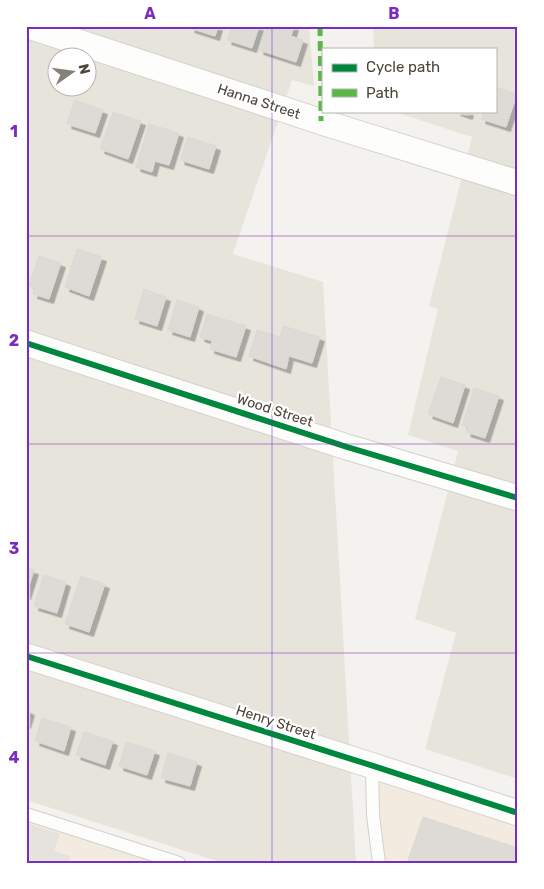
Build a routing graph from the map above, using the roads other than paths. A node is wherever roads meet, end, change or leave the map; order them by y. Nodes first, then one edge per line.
1 (29, 26) edge
2 (518, 183) edge
3 (26, 342) edge
4 (518, 498) edge
5 (26, 656) edge
6 (372, 765) junction
7 (518, 813) edge
8 (26, 814) edge
9 (179, 863) edge
10 (378, 863) edge

1 - 2 street, Hanna Street
3 - 4 street, Wood Street
5 - 6 street, Henry Street
6 - 7 street, Henry Street
6 - 10 lane
8 - 9 lane

